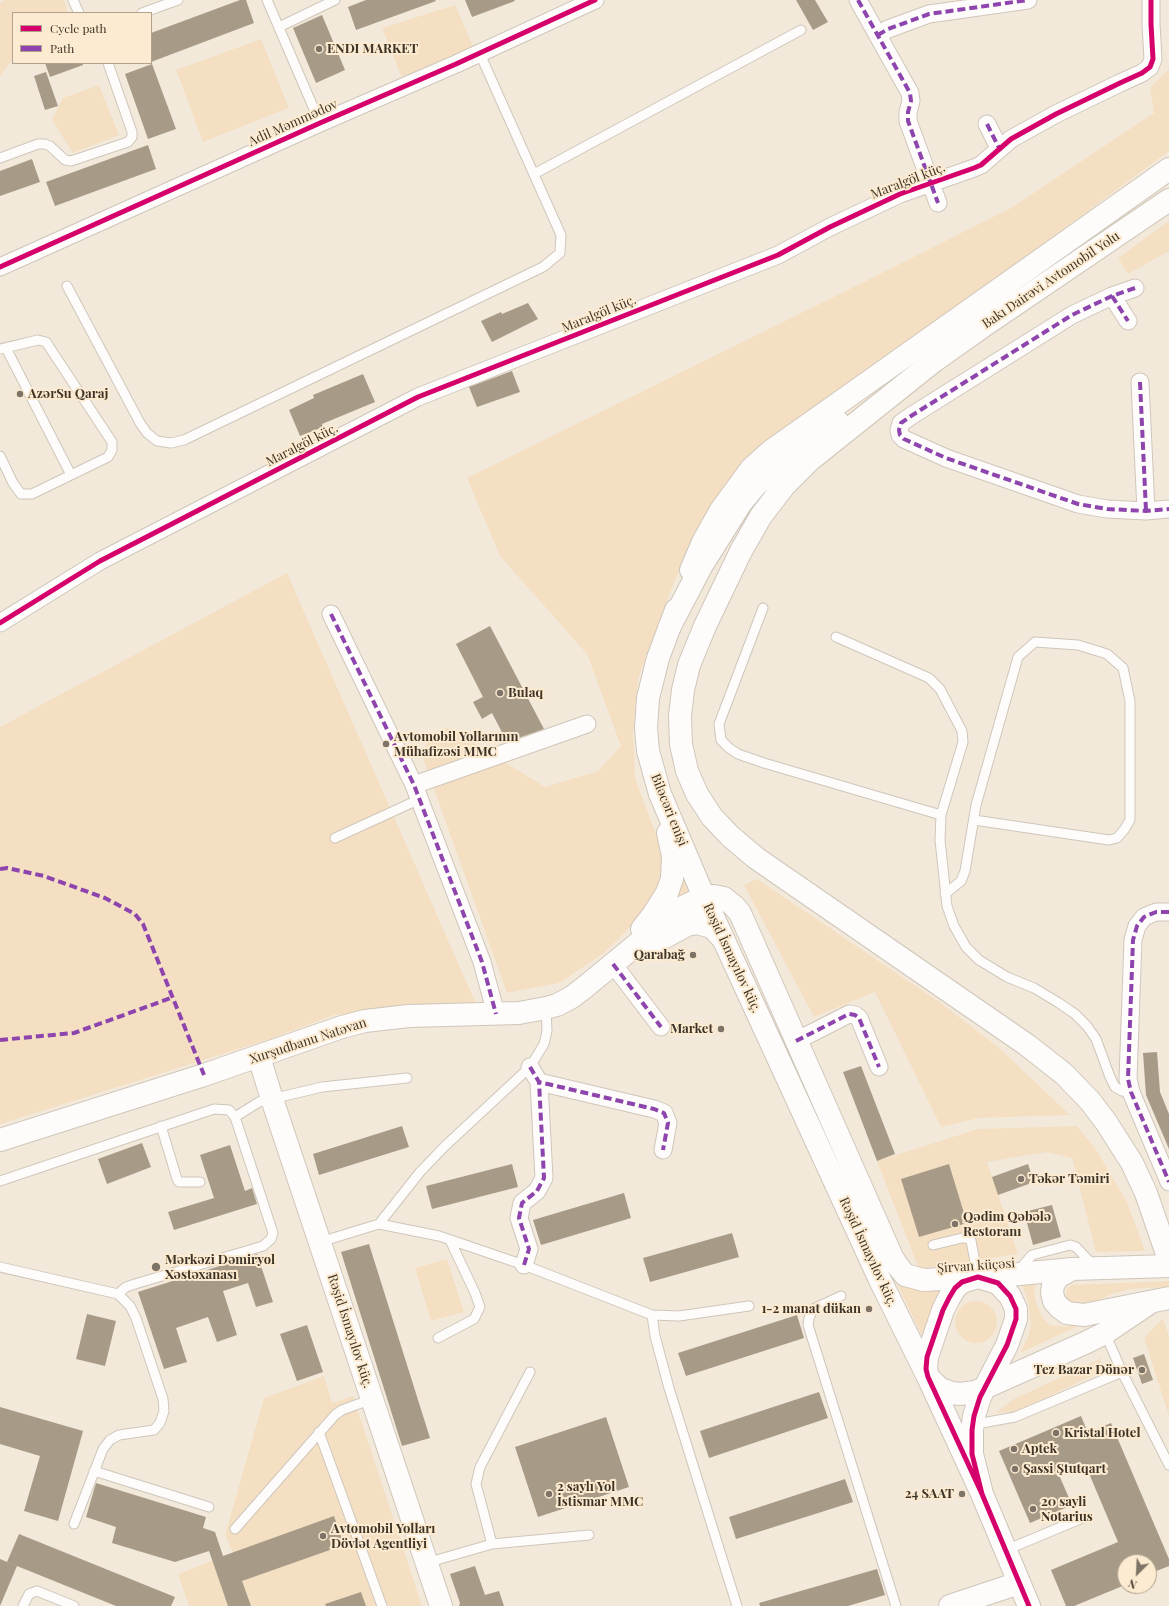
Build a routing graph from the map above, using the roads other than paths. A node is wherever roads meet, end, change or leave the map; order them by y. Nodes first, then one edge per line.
1 (73, 0) edge
2 (178, 0) edge
3 (267, 0) edge
4 (336, 0) edge
5 (595, 0) edge
6 (858, 0) edge
7 (1028, 0) edge
8 (1151, 0) edge
9 (79, 12) edge
10 (145, 12) edge
11 (278, 27) junction
12 (801, 30) dead end
13 (878, 35) junction
14 (480, 54) junction
15 (108, 64) edge
16 (320, 122) junction
17 (987, 124) dead end
18 (999, 148) junction
19 (0, 158) edge
20 (1169, 169) edge
21 (534, 174) junction
22 (930, 183) junction
23 (1169, 200) edge
24 (938, 203) dead end
25 (0, 267) edge
26 (67, 286) dead end
27 (1135, 288) dead end
28 (1112, 296) junction
29 (1128, 321) dead end
30 (3, 348) edge
31 (934, 361) junction
32 (1140, 382) dead end
33 (0, 456) edge
34 (71, 475) junction
35 (1169, 509) edge
36 (1146, 511) junction
37 (763, 608) dead end
38 (331, 614) dead end
39 (0, 623) edge
40 (669, 628) junction
41 (836, 637) dead end
42 (586, 724) dead end
43 (417, 792) junction
44 (660, 794) junction
45 (941, 815) junction
46 (974, 820) junction
47 (335, 838) dead end
48 (945, 894) junction
49 (704, 896) junction
50 (1169, 912) edge
51 (724, 941) junction
52 (613, 964) junction
53 (546, 1008) junction
54 (496, 1014) junction
55 (661, 1027) dead end
56 (796, 1041) junction
57 (259, 1056) junction
58 (879, 1067) dead end
59 (534, 1074) junction
60 (407, 1078) dead end
61 (1131, 1092) junction
62 (272, 1099) junction
63 (235, 1117) junction
64 (161, 1126) junction
65 (0, 1140) edge
66 (663, 1150) dead end
67 (1168, 1176) edge
68 (0, 1181) edge
69 (200, 1182) dead end
70 (379, 1224) junction
71 (450, 1240) junction
72 (320, 1242) junction
73 (933, 1245) dead end
74 (892, 1257) joint
75 (1169, 1260) edge
76 (524, 1265) junction
77 (1169, 1266) edge
78 (0, 1267) edge
79 (1097, 1268) junction
80 (1072, 1269) junction
81 (1015, 1274) junction
82 (978, 1277) junction
83 (118, 1294) junction
84 (840, 1296) dead end
85 (1160, 1300) edge
86 (749, 1306) dead end
87 (652, 1315) junction
88 (1105, 1333) junction
89 (438, 1338) dead end
90 (530, 1372) dead end
91 (1122, 1372) junction
92 (928, 1377) junction
93 (984, 1388) junction
94 (372, 1399) junction
95 (972, 1430) junction
96 (319, 1432) junction
97 (1169, 1465) edge
98 (94, 1471) junction
99 (982, 1494) junction
100 (209, 1507) dead end
101 (1085, 1517) dead end
102 (74, 1524) dead end
103 (235, 1530) dead end
104 (588, 1535) dead end
105 (492, 1544) junction
106 (1006, 1550) junction
107 (426, 1563) junction
108 (1019, 1583) junction
109 (23, 1606) edge
110 (74, 1606) edge
111 (382, 1606) edge
112 (441, 1606) edge
113 (737, 1606) edge
114 (896, 1606) edge
115 (950, 1606) edge
116 (1029, 1606) edge

1 - 9 lane
2 - 10 lane
3 - 11 lane
4 - 11 lane
5 - 14 street, Adil Məmmədov
6 - 13 street
7 - 13 street
8 - 18 street, Maralgöl küç.
11 - 16 lane
12 - 21 lane
13 - 22 street
14 - 16 street, Adil Məmmədov
14 - 21 lane
15 - 19 lane
16 - 25 street, Adil Məmmədov
17 - 18 street
18 - 22 street, Maralgöl küç.
20 - 40 main road
21 - 26 lane
22 - 24 street
22 - 39 street, Maralgöl küç.
23 - 31 main road, Bakı Dairəvi Avtomobil Yolu
27 - 28 street
28 - 29 street
28 - 36 street
30 - 34 lane
30 - 34 lane
31 - 40 main road
31 - 75 main road
32 - 36 street
33 - 34 lane
35 - 36 street
37 - 45 lane
38 - 43 street
40 - 44 main road, Biləcəri enişi
41 - 45 lane
42 - 43 street
43 - 47 lane
43 - 54 street
44 - 49 main road, Biləcəri enişi
44 - 52 main road
45 - 48 lane
46 - 46 lane
46 - 48 lane
48 - 61 lane
49 - 51 main road, Rəşid İsmayılov küç.
49 - 52 main road
49 - 56 main road, Rəşid İsmayılov küç.
50 - 61 street
51 - 52 main road
51 - 92 main road, Rəşid İsmayılov küç.
52 - 53 main road, Xurşudbanu Natəvan
52 - 55 street
53 - 54 main road, Xurşudbanu Natəvan
53 - 59 lane
54 - 57 main road, Xurşudbanu Natəvan
56 - 58 street
56 - 74 main road, Rəşid İsmayılov küç.
57 - 62 main road, Rəşid İsmayılov küç.
57 - 65 main road, Xurşudbanu Natəvan
59 - 66 street
59 - 70 lane
59 - 76 street
60 - 62 lane
61 - 67 street
62 - 63 lane
62 - 72 main road, Rəşid İsmayılov küç.
63 - 64 lane
63 - 83 lane
64 - 68 lane
64 - 69 lane
70 - 71 lane
70 - 72 lane
71 - 76 lane
71 - 89 lane
72 - 94 main road, Rəşid İsmayılov küç.
73 - 82 lane
74 - 82 main road, Şirvan küçəsi
76 - 87 lane
77 - 79 main road, Şirvan küçəsi
78 - 83 lane
79 - 80 main road, Şirvan küçəsi
79 - 81 lane
80 - 81 main road, Şirvan küçəsi
80 - 85 main road
81 - 82 main road, Şirvan küçəsi
82 - 92 main road
82 - 93 main road
83 - 98 lane
84 - 114 lane
85 - 88 main road
86 - 87 lane
87 - 113 lane
88 - 91 lane
88 - 93 main road
90 - 105 lane
91 - 95 lane
91 - 97 lane
92 - 93 main road
92 - 99 main road, Rəşid İsmayılov küç.
93 - 95 main road
94 - 96 lane
94 - 107 main road, Rəşid İsmayılov küç.
95 - 99 main road
96 - 103 lane
96 - 111 lane
98 - 100 lane
98 - 102 lane
99 - 106 main road
101 - 106 lane
104 - 105 lane
105 - 107 lane
106 - 108 main road
107 - 112 main road, Rəşid İsmayılov küç.
108 - 115 main road
108 - 116 main road
109 - 110 lane

